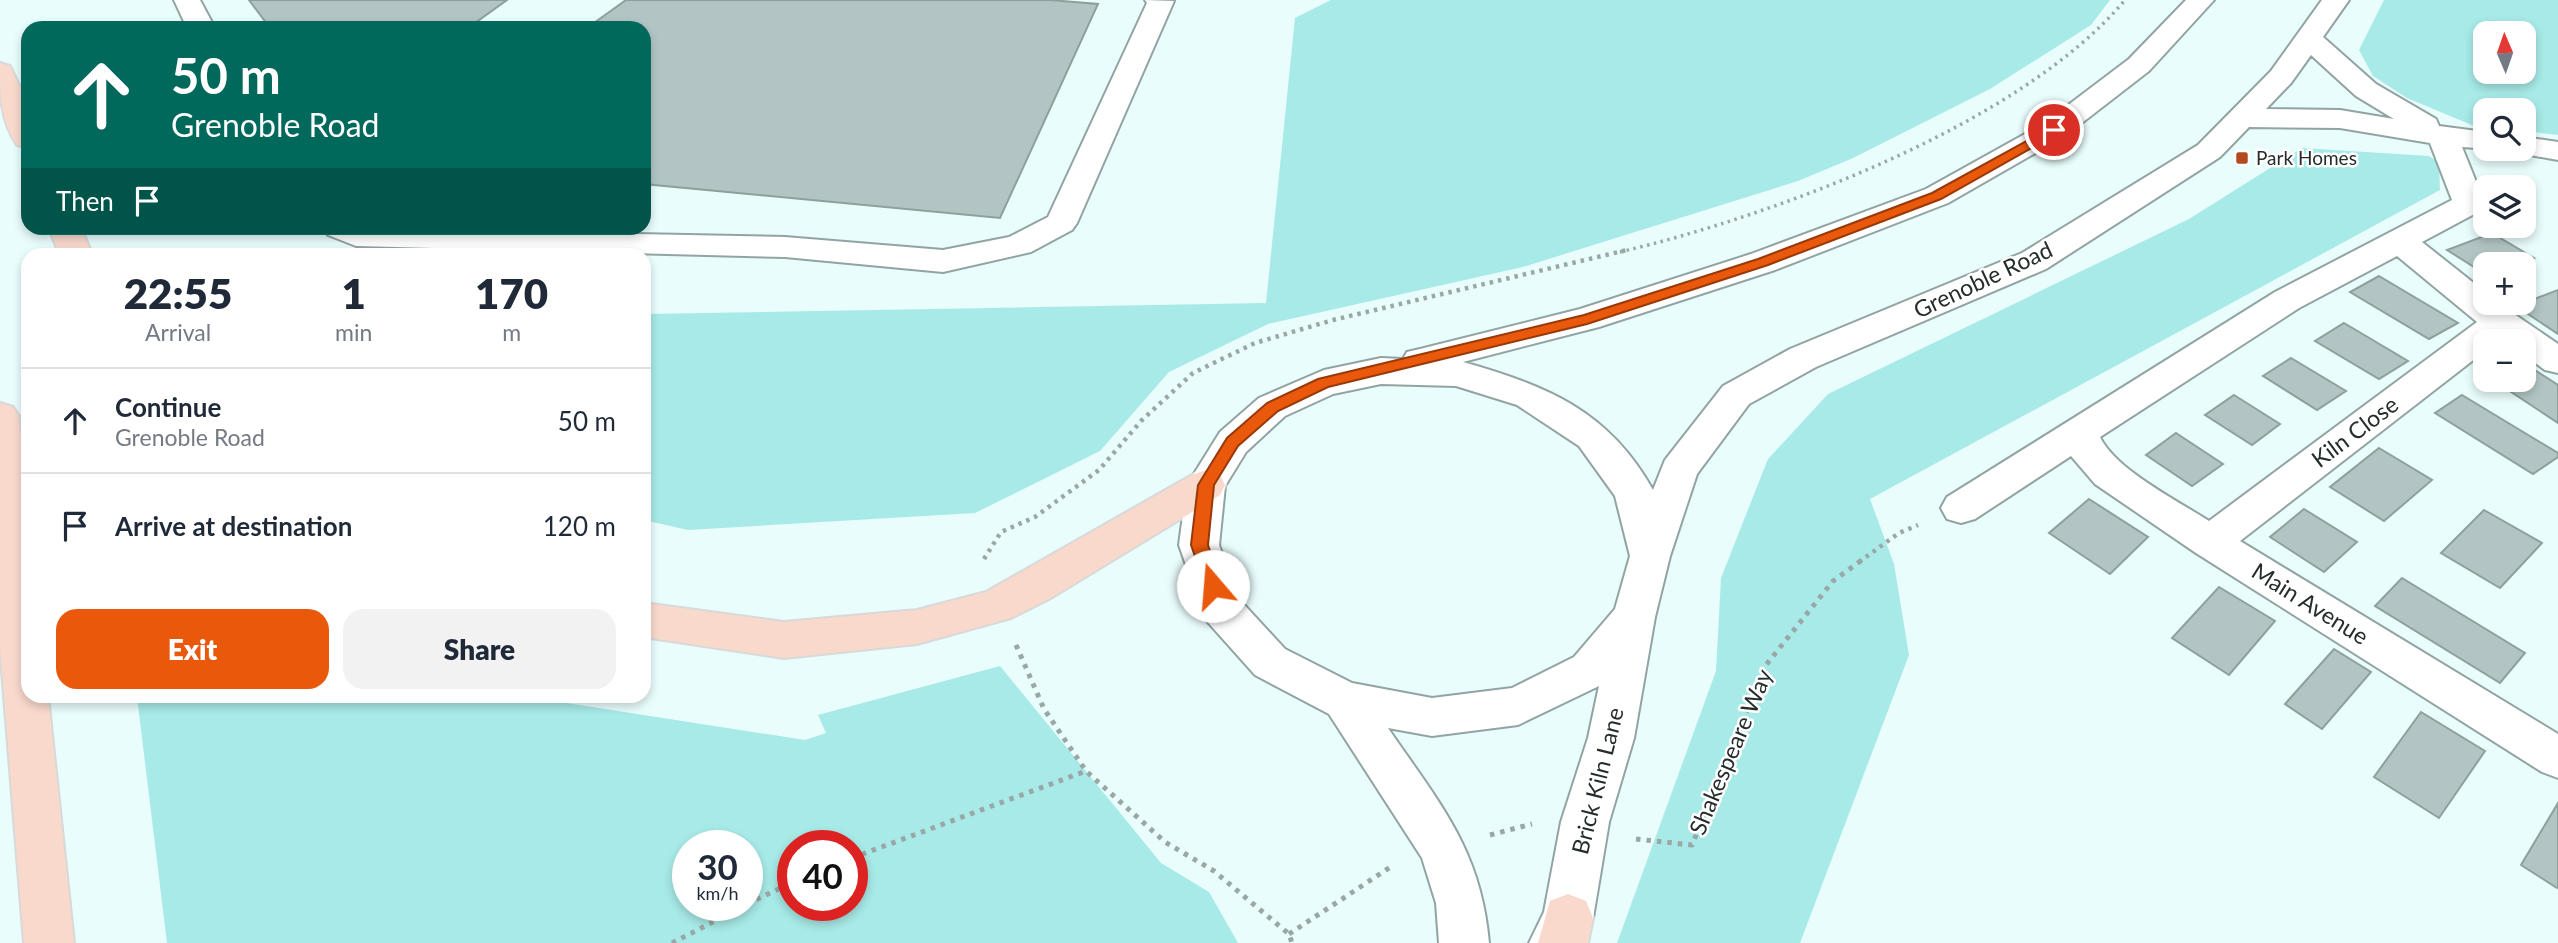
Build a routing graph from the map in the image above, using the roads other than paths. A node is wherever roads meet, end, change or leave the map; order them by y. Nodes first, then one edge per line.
1 (187, 0) edge
2 (1158, 0) edge
3 (2201, 0) edge
4 (2336, 0) edge
5 (198, 21) edge
6 (2309, 39) junction
7 (0, 72) edge
8 (2245, 118) junction
9 (21, 122) edge
10 (2442, 136) junction
11 (2473, 140) edge
12 (2536, 148) edge
13 (2558, 151) edge
14 (354, 235) edge
15 (2399, 241) junction
16 (2500, 323) junction
17 (2558, 361) edge
18 (1381, 371) junction
19 (0, 416) edge
20 (2079, 432) junction
21 (1206, 485) junction
22 (1961, 508) road end
23 (2210, 542) junction
24 (1650, 556) junction
25 (1634, 617) junction
26 (651, 621) edge
27 (21, 642) edge
28 (1345, 701) junction
29 (27, 703) edge
30 (2558, 758) edge
31 (1561, 935) edge
32 (49, 943) edge
33 (1464, 943) edge

1 - 5 street
2 - 14 street
3 - 18 street
4 - 6 street, Grenoble Road
6 - 8 street, Grenoble Road
6 - 10 street
7 - 9 main road
8 - 10 street
8 - 24 street, Grenoble Road
10 - 11 street
10 - 15 street
12 - 13 street
15 - 16 street
15 - 20 street
16 - 17 street
16 - 23 street, Kiln Close
18 - 21 street
18 - 24 street
19 - 27 main road
20 - 22 street
20 - 23 street, Main Avenue
21 - 26 main road
21 - 28 street
23 - 30 street, Main Avenue
24 - 25 street, Grenoble Road
25 - 28 street
25 - 31 street, Brick Kiln Lane
28 - 33 street
29 - 32 main road

